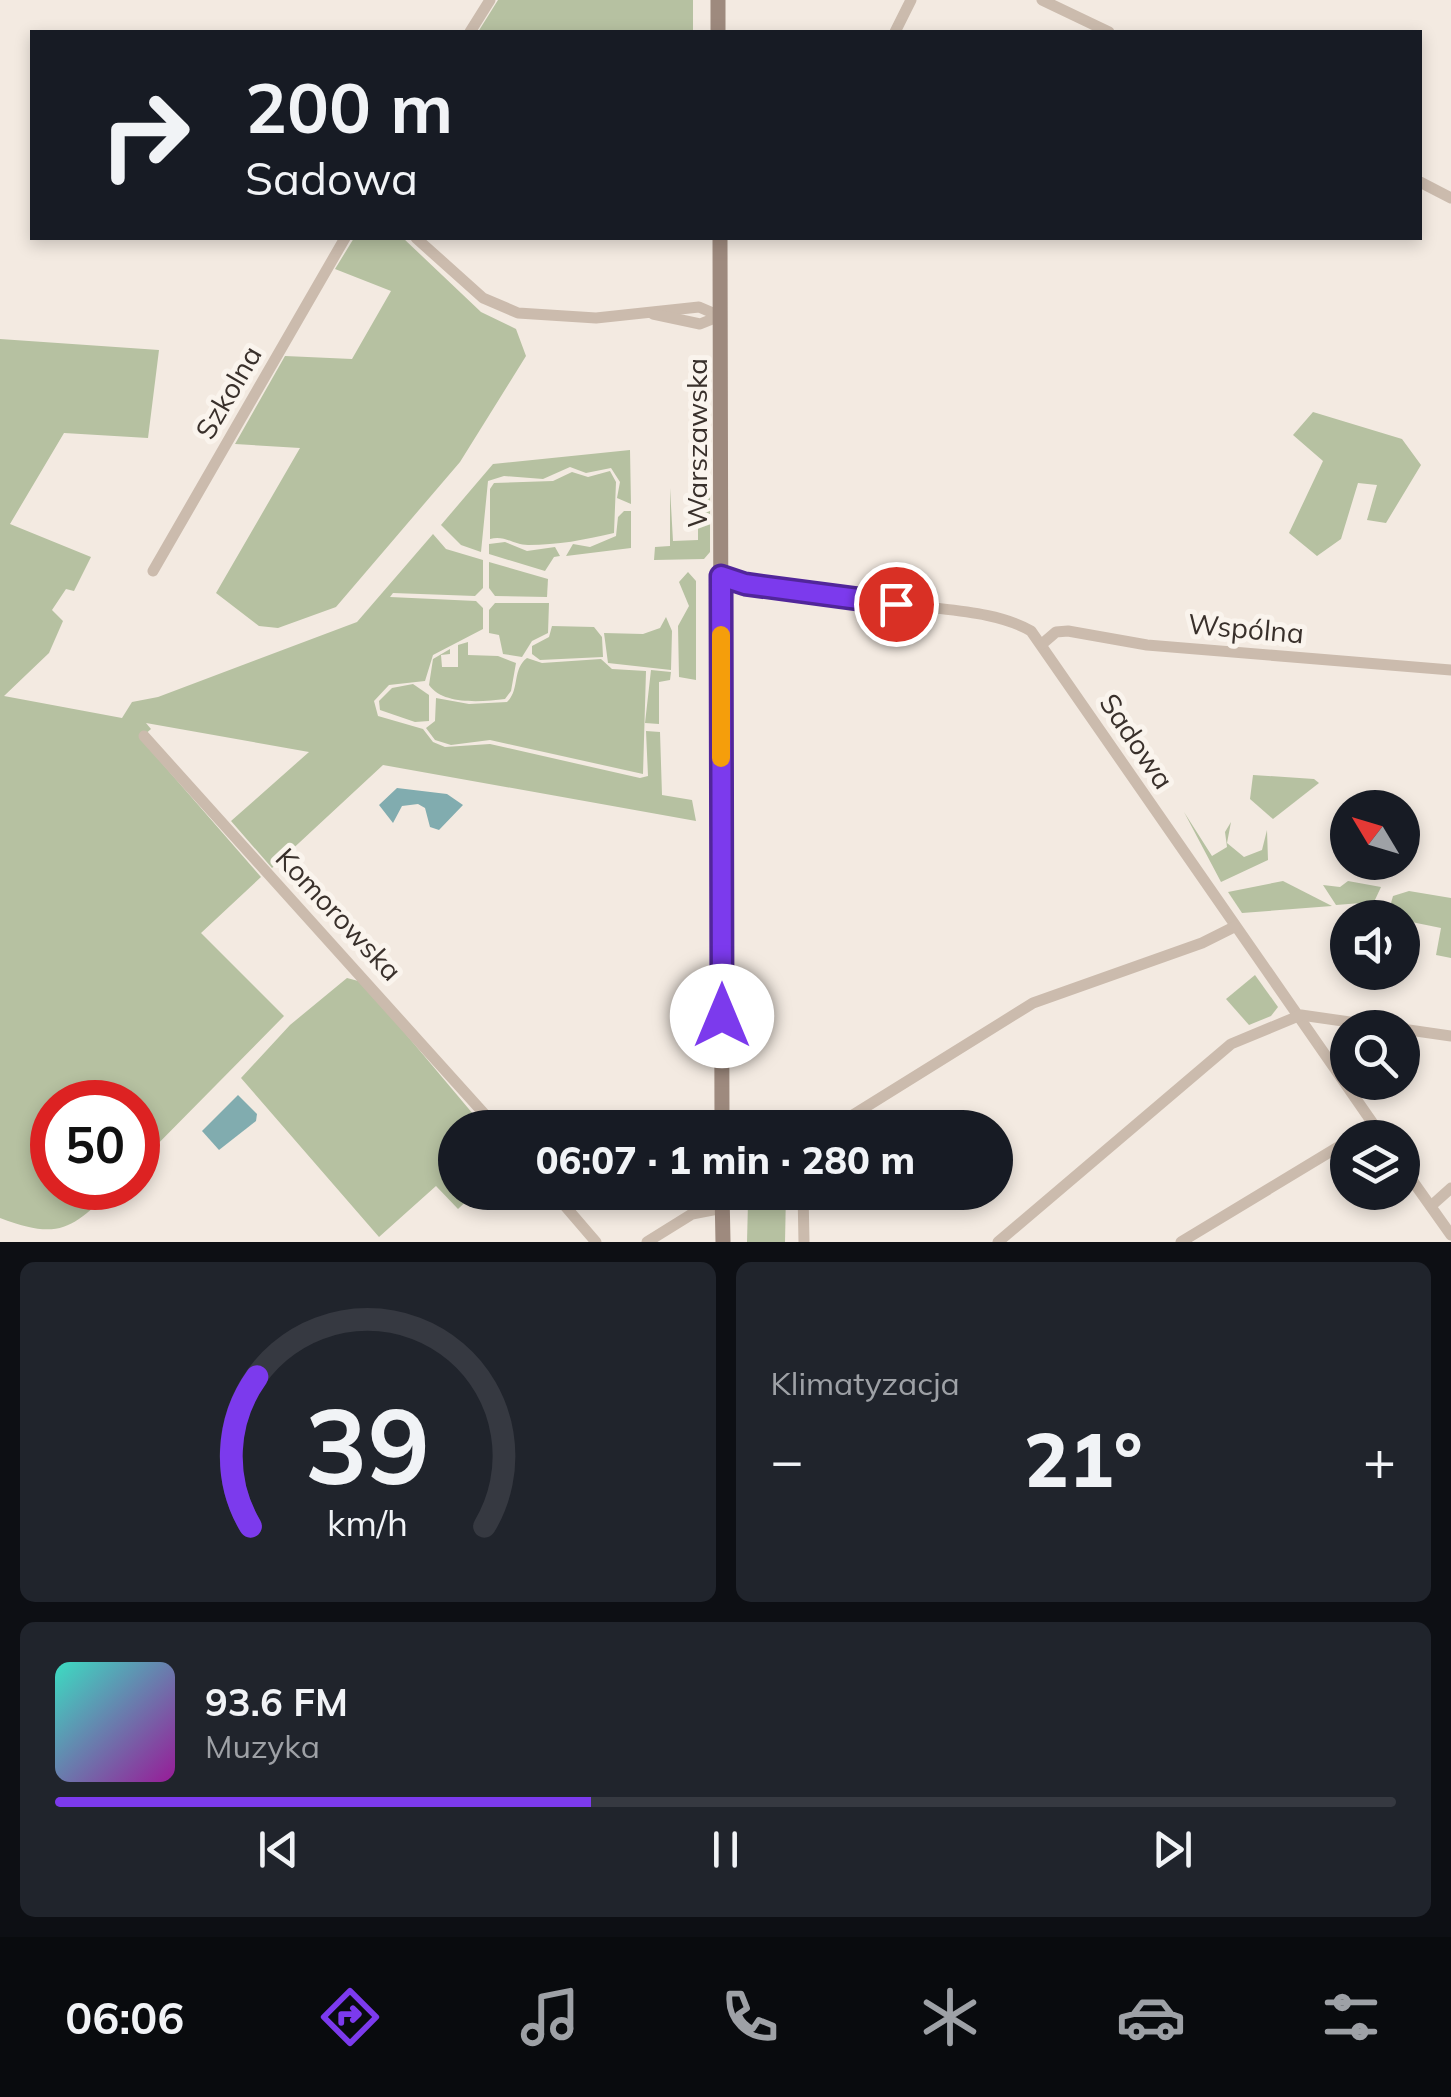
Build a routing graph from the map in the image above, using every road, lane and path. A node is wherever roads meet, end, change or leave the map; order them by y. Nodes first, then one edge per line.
1 (490, 0) edge
2 (718, 0) edge
3 (911, 0) edge
4 (1042, 0) edge
5 (471, 30) edge
6 (718, 30) edge
7 (895, 30) edge
8 (1105, 30) edge
9 (1422, 183) edge
10 (1451, 198) edge
11 (344, 240) edge
12 (418, 240) edge
13 (720, 240) edge
14 (720, 316) junction
15 (153, 571) dead end
16 (721, 576) junction
17 (1042, 644) junction
18 (1451, 670) edge
19 (144, 736) dead end
20 (1234, 927) junction
21 (1296, 1016) junction
22 (1330, 1020) edge
23 (1420, 1032) edge
24 (1451, 1036) edge
25 (481, 1110) edge
26 (722, 1110) edge
27 (861, 1110) edge
28 (1370, 1120) edge
29 (1330, 1151) edge
30 (1451, 1188) edge
31 (1420, 1191) edge
32 (1431, 1206) junction
33 (568, 1210) edge
34 (701, 1210) edge
35 (722, 1210) edge
36 (803, 1210) edge
37 (1451, 1235) edge
38 (596, 1242) edge
39 (647, 1242) edge
40 (723, 1242) edge
41 (804, 1242) edge
42 (998, 1242) edge
43 (1181, 1242) edge

1 - 5 street
2 - 6 main road
3 - 7 street
4 - 8 street
9 - 10 street
11 - 15 street, Szkolna
12 - 14 street
13 - 14 main road, Warszawska
14 - 16 main road, Warszawska
16 - 17 street, Sadowa
16 - 26 main road, Warszawska
17 - 18 street, Wspólna
17 - 20 street, Sadowa
19 - 25 street, Komorowska
20 - 21 street, Sadowa
20 - 27 street
21 - 22 street
21 - 28 street, Sadowa
21 - 42 street
23 - 24 street
29 - 43 street
30 - 32 street
31 - 32 street
32 - 37 street
33 - 38 street
34 - 39 street
35 - 40 main road
36 - 41 street

